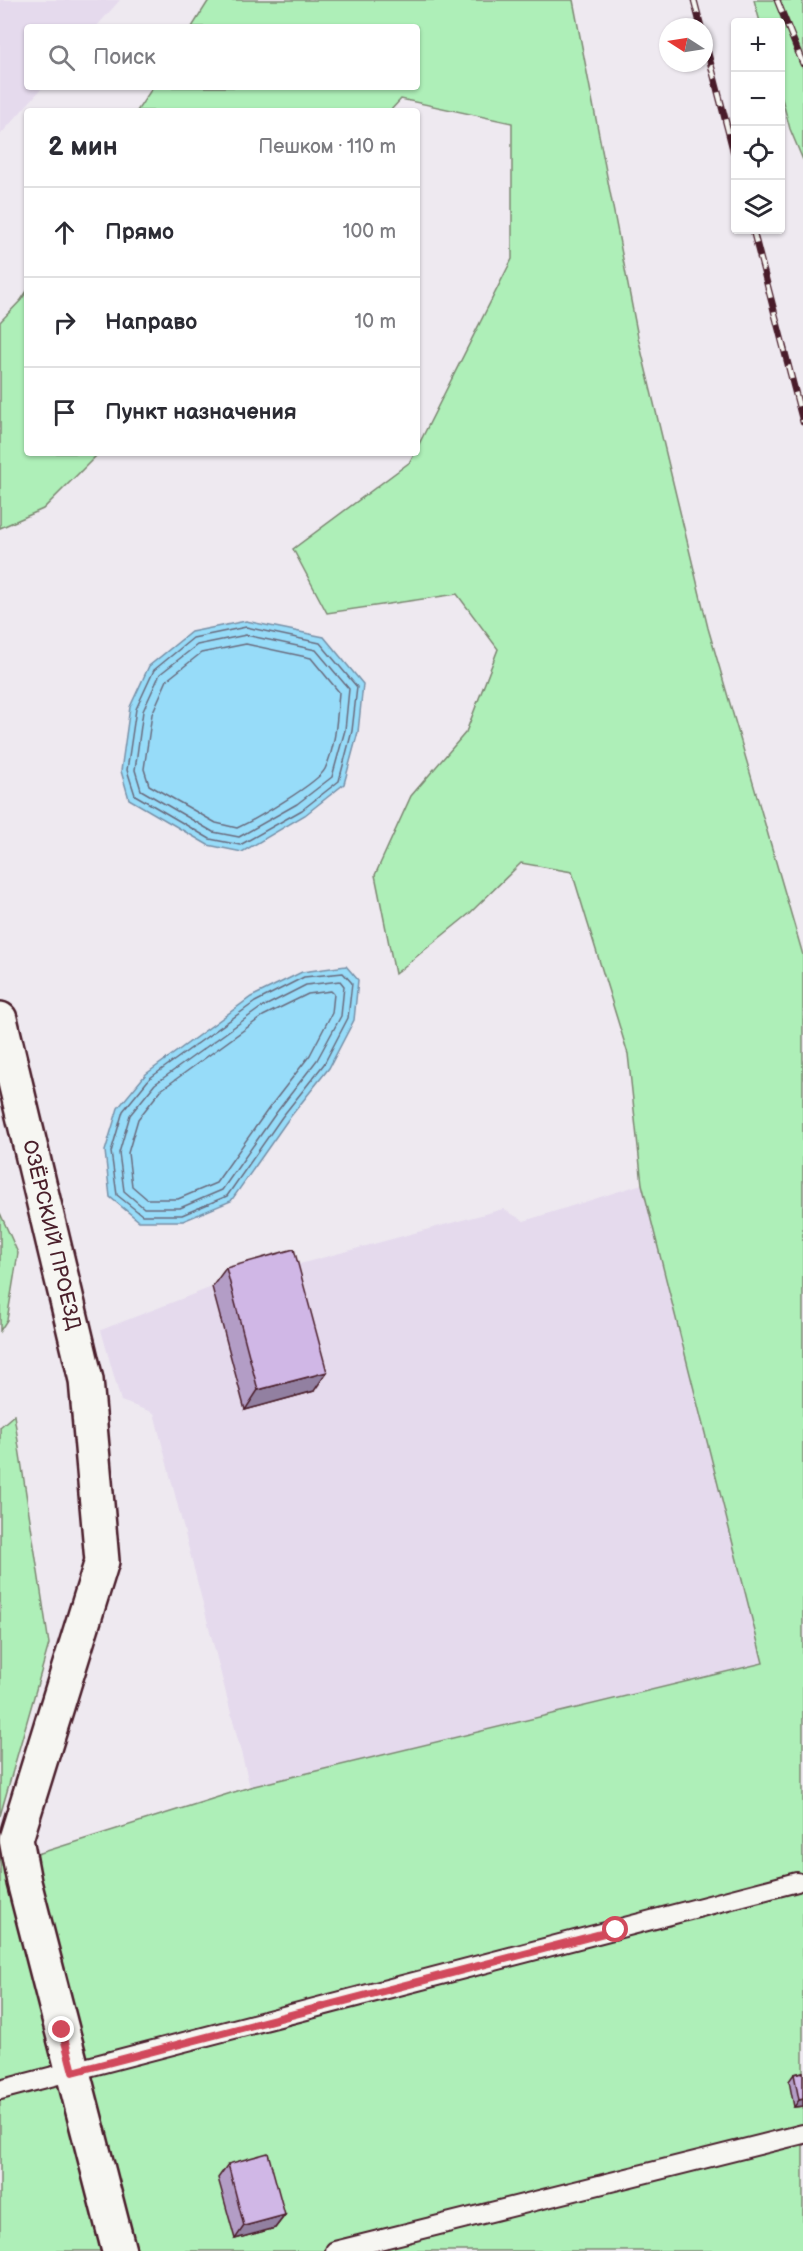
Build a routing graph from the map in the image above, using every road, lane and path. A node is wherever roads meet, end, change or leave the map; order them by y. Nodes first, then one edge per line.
1 (0, 1019) edge
2 (4, 1055) edge
3 (8, 1841) edge
4 (797, 1882) dead end
5 (73, 2072) junction
6 (0, 2090) edge
7 (803, 2134) edge
8 (119, 2251) edge
9 (334, 2251) edge

1 - 2 street, ОЗЁРСКИЙ ПРОЕЗД
2 - 3 street, ОЗЁРСКИЙ ПРОЕЗД
3 - 5 street
4 - 5 lane
5 - 6 lane
5 - 8 street
7 - 9 lane

